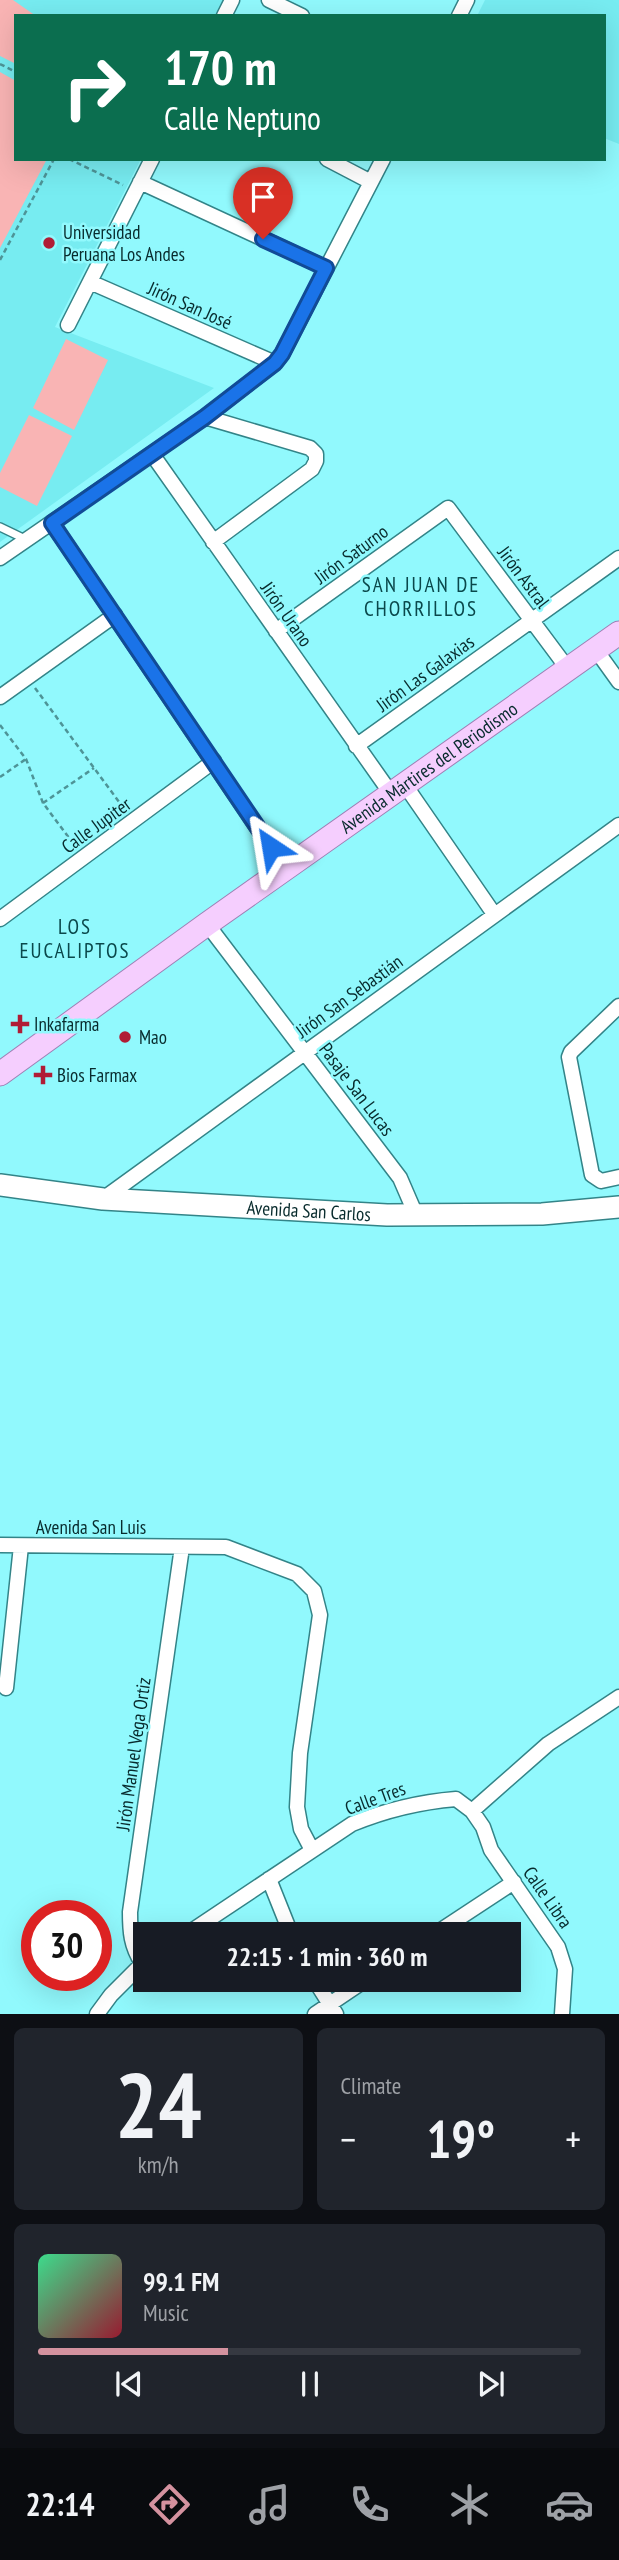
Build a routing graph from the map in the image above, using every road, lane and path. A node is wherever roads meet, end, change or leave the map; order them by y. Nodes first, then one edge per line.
1 (269, 0) edge
2 (298, 14) edge
3 (53, 161) edge
4 (74, 161) edge
5 (151, 161) edge
6 (331, 161) edge
7 (382, 161) edge
8 (372, 182) junction
9 (138, 187) junction
10 (0, 260) edge
11 (326, 268) junction
12 (90, 282) junction
13 (68, 325) dead end
14 (275, 363) junction
15 (205, 417) junction
16 (152, 454) junction
17 (448, 508) joint
18 (52, 523) junction
19 (0, 527) edge
20 (26, 540) junction
21 (213, 542) junction
22 (0, 558) edge
23 (619, 558) edge
24 (115, 615) junction
25 (532, 620) junction
26 (276, 631) junction
27 (619, 633) edge
28 (596, 650) junction
29 (568, 669) junction
30 (27, 677) junction
31 (619, 682) edge
32 (0, 697) edge
33 (0, 725) edge
34 (356, 746) junction
35 (26, 759) junction
36 (214, 761) junction
37 (94, 768) junction
38 (0, 777) edge
39 (398, 790) junction
40 (43, 803) junction
41 (133, 821) junction
42 (619, 825) edge
43 (84, 857) junction
44 (285, 869) junction
45 (494, 914) junction
46 (0, 919) edge
47 (207, 924) junction
48 (619, 1006) edge
49 (304, 1052) junction
50 (0, 1074) edge
51 (619, 1177) edge
52 (0, 1185) edge
53 (103, 1199) junction
54 (619, 1207) edge
55 (416, 1215) junction
56 (0, 1545) edge
57 (21, 1546) junction
58 (182, 1547) junction
59 (6, 1688) dead end
60 (619, 1697) edge
61 (472, 1811) junction
62 (312, 1850) junction
63 (269, 1879) junction
64 (514, 1882) junction
65 (205, 1922) edge
66 (286, 1922) edge
67 (453, 1922) edge
68 (133, 1948) edge
69 (133, 1973) edge
70 (322, 1992) edge
71 (352, 1992) edge
72 (332, 2009) edge
73 (97, 2014) edge
74 (315, 2014) edge
75 (562, 2014) edge

1 - 2 street
3 - 10 path
4 - 9 path
5 - 9 street
6 - 8 street
7 - 8 street
8 - 11 street
9 - 11 street
9 - 12 street
11 - 14 street
12 - 13 street
12 - 14 street, Jirón San José
14 - 15 street
15 - 16 street
15 - 21 street
16 - 18 street
16 - 21 street, Jirón Urano
17 - 25 street, Jirón Astral
17 - 26 street, Jirón Saturno
18 - 20 street
18 - 24 street
19 - 20 lane
20 - 22 street
21 - 26 street, Jirón Urano
23 - 25 street, Jirón Las Galaxias
24 - 30 street
24 - 36 street
25 - 29 street, Jirón Astral
25 - 34 street, Jirón Las Galaxias
26 - 34 street, Jirón Urano
27 - 28 main road, Avenida Mártires del Periodismo
28 - 29 main road, Avenida Mártires del Periodismo
28 - 31 street
29 - 39 main road, Avenida Mártires del Periodismo
30 - 32 street
30 - 37 path
33 - 35 path
34 - 39 street, Jirón Urano
35 - 38 path
35 - 40 path
36 - 41 street, Calle Jupiter
36 - 44 street
37 - 40 path
37 - 41 path
39 - 44 main road, Avenida Mártires del Periodismo
39 - 45 street, Jirón Urano
40 - 43 path
41 - 43 street, Calle Jupiter
42 - 45 street, Jirón San Sebastián
43 - 46 street, Calle Jupiter
44 - 47 main road, Avenida Mártires del Periodismo
45 - 49 street, Jirón San Sebastián
47 - 49 street, Pasaje San Lucas
47 - 50 main road, Avenida Mártires del Periodismo
48 - 51 street
49 - 53 street, Jirón San Sebastián
49 - 55 street, Pasaje San Lucas
52 - 53 main road, Avenida San Carlos
53 - 55 main road, Avenida San Carlos
54 - 55 main road, Avenida San Carlos
56 - 57 street, Avenida San Luis
57 - 58 street, Avenida San Luis
57 - 59 street
58 - 62 street, Avenida San Luis
58 - 68 street, Jirón Manuel Vega Ortiz
60 - 61 street
61 - 62 street, Calle Tres
61 - 64 street, Calle Libra
62 - 63 street, Calle Tres
63 - 65 street, Calle Tres
63 - 66 street
64 - 67 street
64 - 75 street, Calle Libra
69 - 73 street
70 - 72 street
71 - 72 street
72 - 74 street

